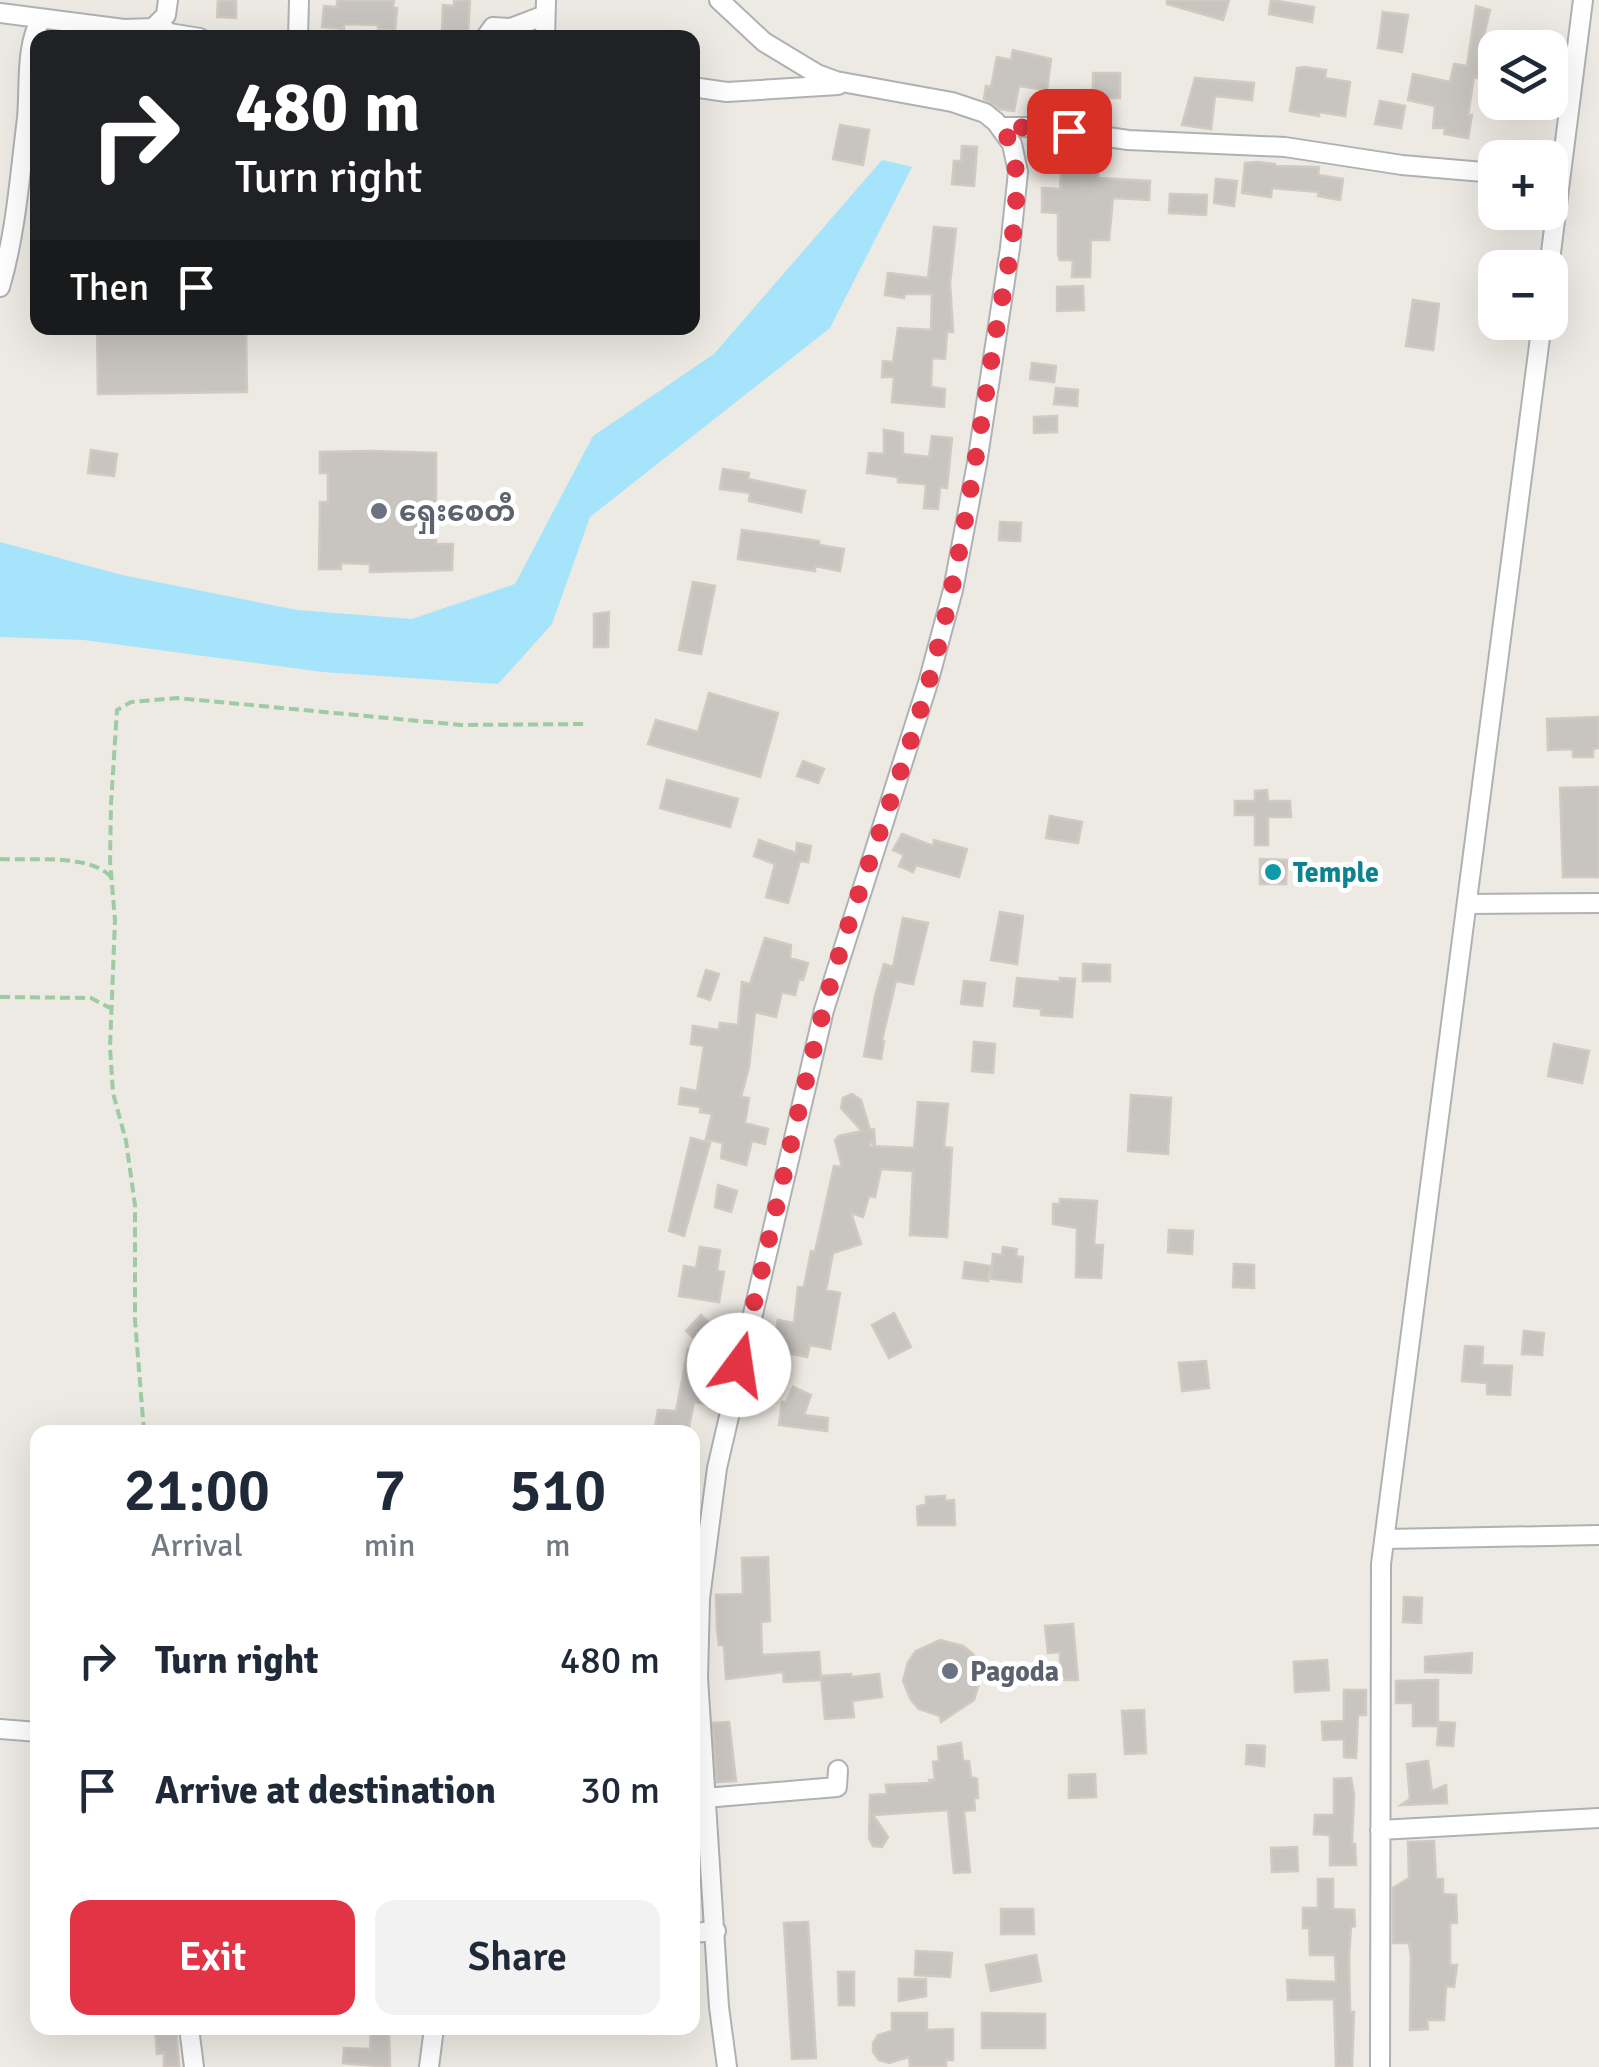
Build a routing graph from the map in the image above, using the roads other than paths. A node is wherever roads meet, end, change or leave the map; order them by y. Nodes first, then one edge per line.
1 (168, 0) edge
2 (299, 0) edge
3 (719, 0) edge
4 (1582, 0) edge
5 (546, 8) edge
6 (0, 13) edge
7 (42, 19) junction
8 (158, 23) junction
9 (36, 30) edge
10 (166, 30) edge
11 (298, 30) edge
12 (491, 30) edge
13 (30, 80) edge
14 (854, 84) junction
15 (700, 89) edge
16 (1001, 128) junction
17 (1561, 140) edge
18 (1478, 172) edge
19 (0, 287) edge
20 (1540, 340) edge
21 (1599, 903) edge
22 (1468, 904) junction
23 (1599, 1535) edge
24 (1386, 1539) junction
25 (700, 1598) edge
26 (700, 1712) edge
27 (0, 1729) edge
28 (30, 1731) edge
29 (838, 1770) dead end
30 (705, 1798) junction
31 (1599, 1818) edge
32 (1380, 1830) junction
33 (716, 1931) junction
34 (700, 1932) edge
35 (190, 2035) edge
36 (433, 2035) edge
37 (194, 2067) edge
38 (430, 2067) edge
39 (727, 2067) edge
40 (1380, 2067) edge

1 - 8 street
2 - 11 street
3 - 14 street
4 - 17 street
5 - 12 street
6 - 7 street
7 - 8 street
7 - 9 street
8 - 10 street
13 - 19 street
14 - 15 street
14 - 16 street
16 - 18 street
16 - 25 street
20 - 22 street
21 - 22 street
22 - 24 street
23 - 24 street
24 - 32 street
26 - 30 street
27 - 28 street
29 - 30 street
30 - 33 street
31 - 32 street
32 - 40 street
33 - 34 street
33 - 39 street
35 - 37 street
36 - 38 street

